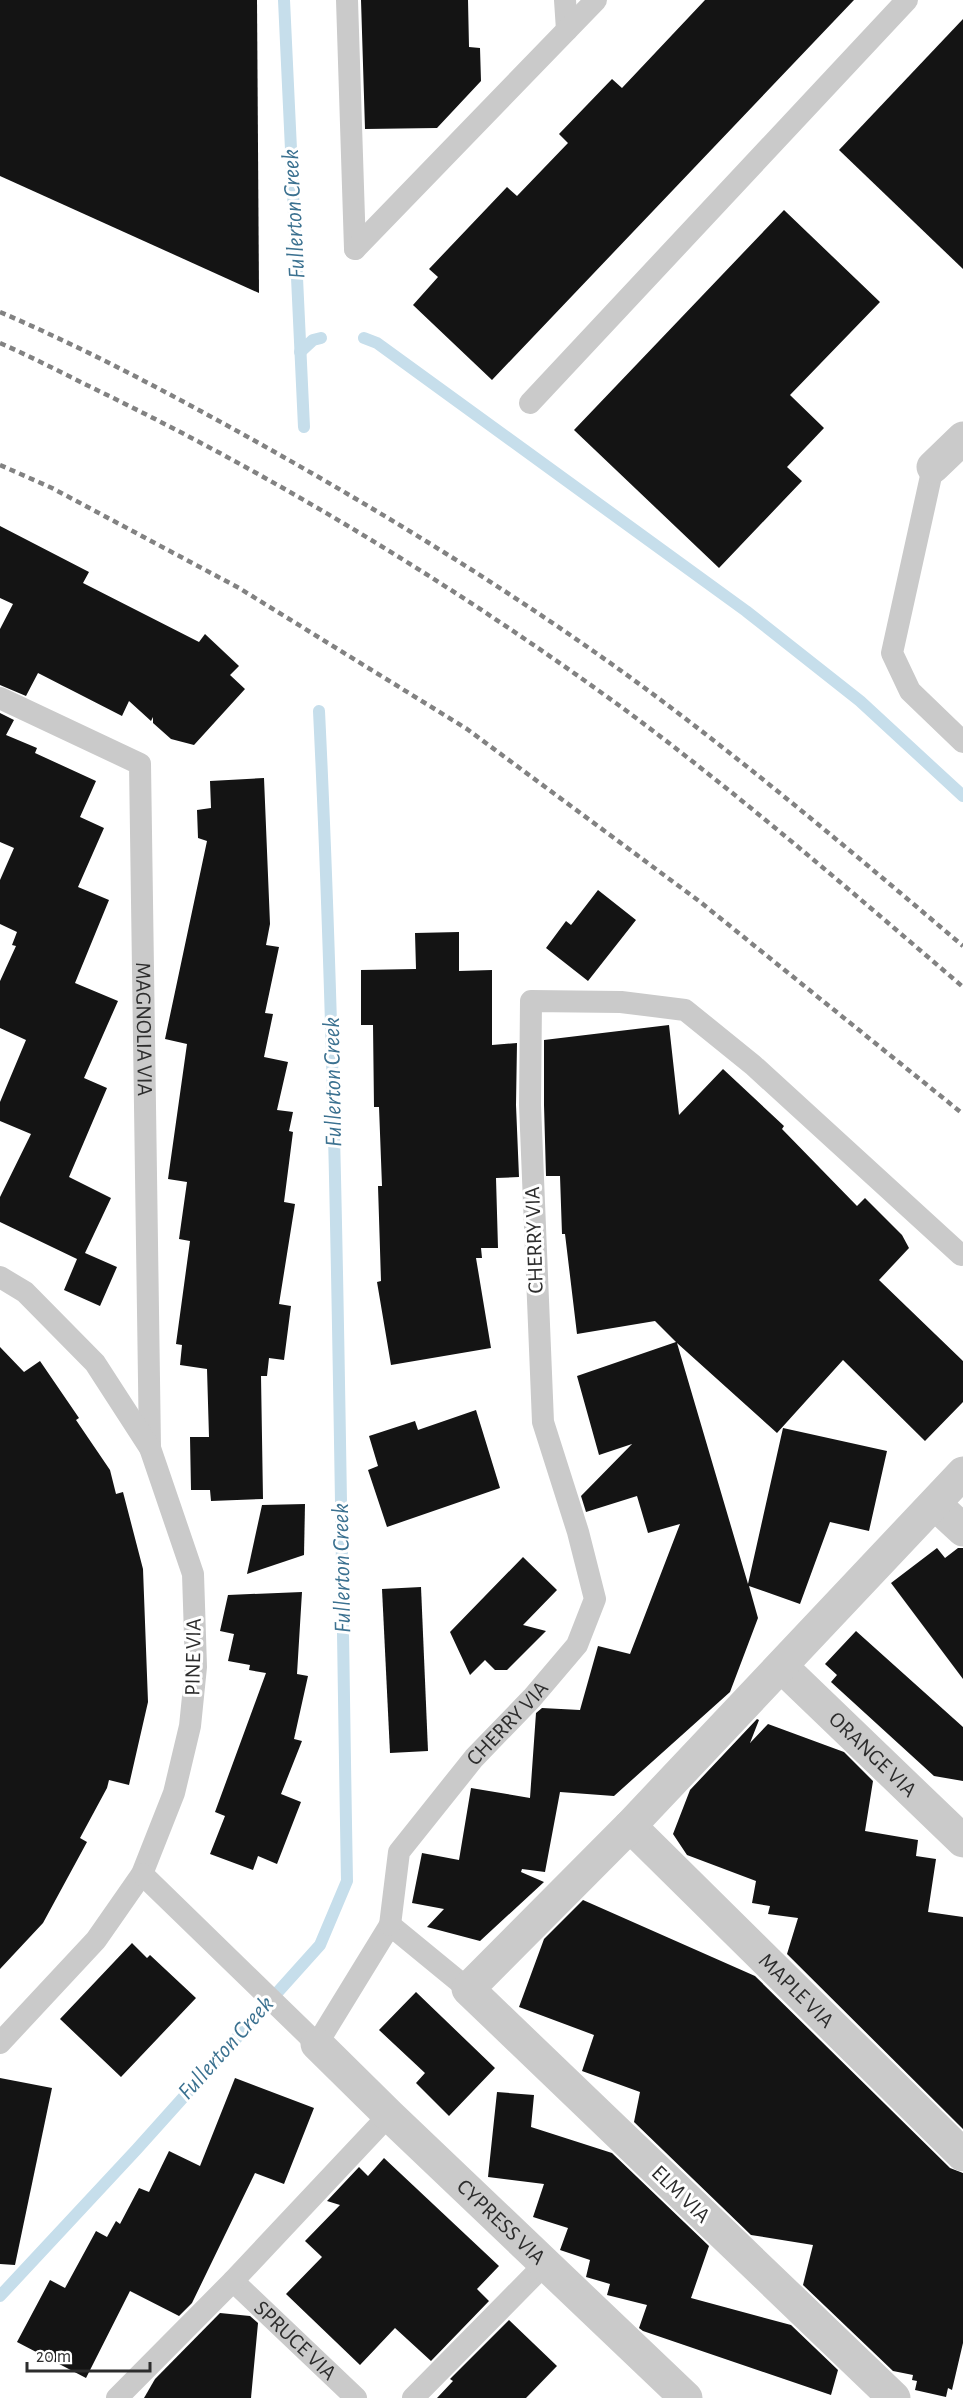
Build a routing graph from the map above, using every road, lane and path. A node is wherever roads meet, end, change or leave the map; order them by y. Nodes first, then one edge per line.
1 (347, 0) edge
2 (565, 0) edge
3 (596, 0) edge
4 (907, 0) edge
5 (567, 30) junction
6 (530, 403) dead end
7 (963, 438) edge
8 (933, 467) joint
9 (0, 698) edge
10 (963, 742) edge
11 (961, 1255) dead end
12 (0, 1277) edge
13 (150, 1448) junction
14 (963, 1473) edge
15 (935, 1504) junction
16 (963, 1530) edge
17 (782, 1666) junction
18 (630, 1826) junction
19 (963, 1841) edge
20 (142, 1874) junction
21 (390, 1924) junction
22 (468, 1989) junction
23 (0, 2043) edge
24 (317, 2044) junction
25 (389, 2115) junction
26 (963, 2155) edge
27 (545, 2264) junction
28 (233, 2281) junction
29 (117, 2398) edge
30 (356, 2398) edge
31 (413, 2398) edge
32 (686, 2398) edge
33 (894, 2398) edge

1 - 5 lane
2 - 5 lane
3 - 5 lane
4 - 6 lane
7 - 8 street
8 - 10 lane
9 - 13 lane, MAGNOLIA VIA
11 - 21 lane, CHERRY VIA
12 - 13 lane, PINE VIA
13 - 20 lane, PINE VIA
14 - 15 street
15 - 16 street
15 - 17 street
17 - 18 street
17 - 19 street, ORANGE VIA
18 - 22 street
18 - 26 street, MAPLE VIA
20 - 23 lane, PINE VIA
20 - 24 lane
21 - 22 lane
21 - 24 lane, CHERRY VIA
22 - 33 street, ELM VIA
24 - 25 street, CYPRESS VIA
25 - 27 street, CYPRESS VIA
25 - 28 lane
27 - 31 lane
27 - 32 street, CYPRESS VIA
28 - 29 lane
28 - 30 lane, SPRUCE VIA

